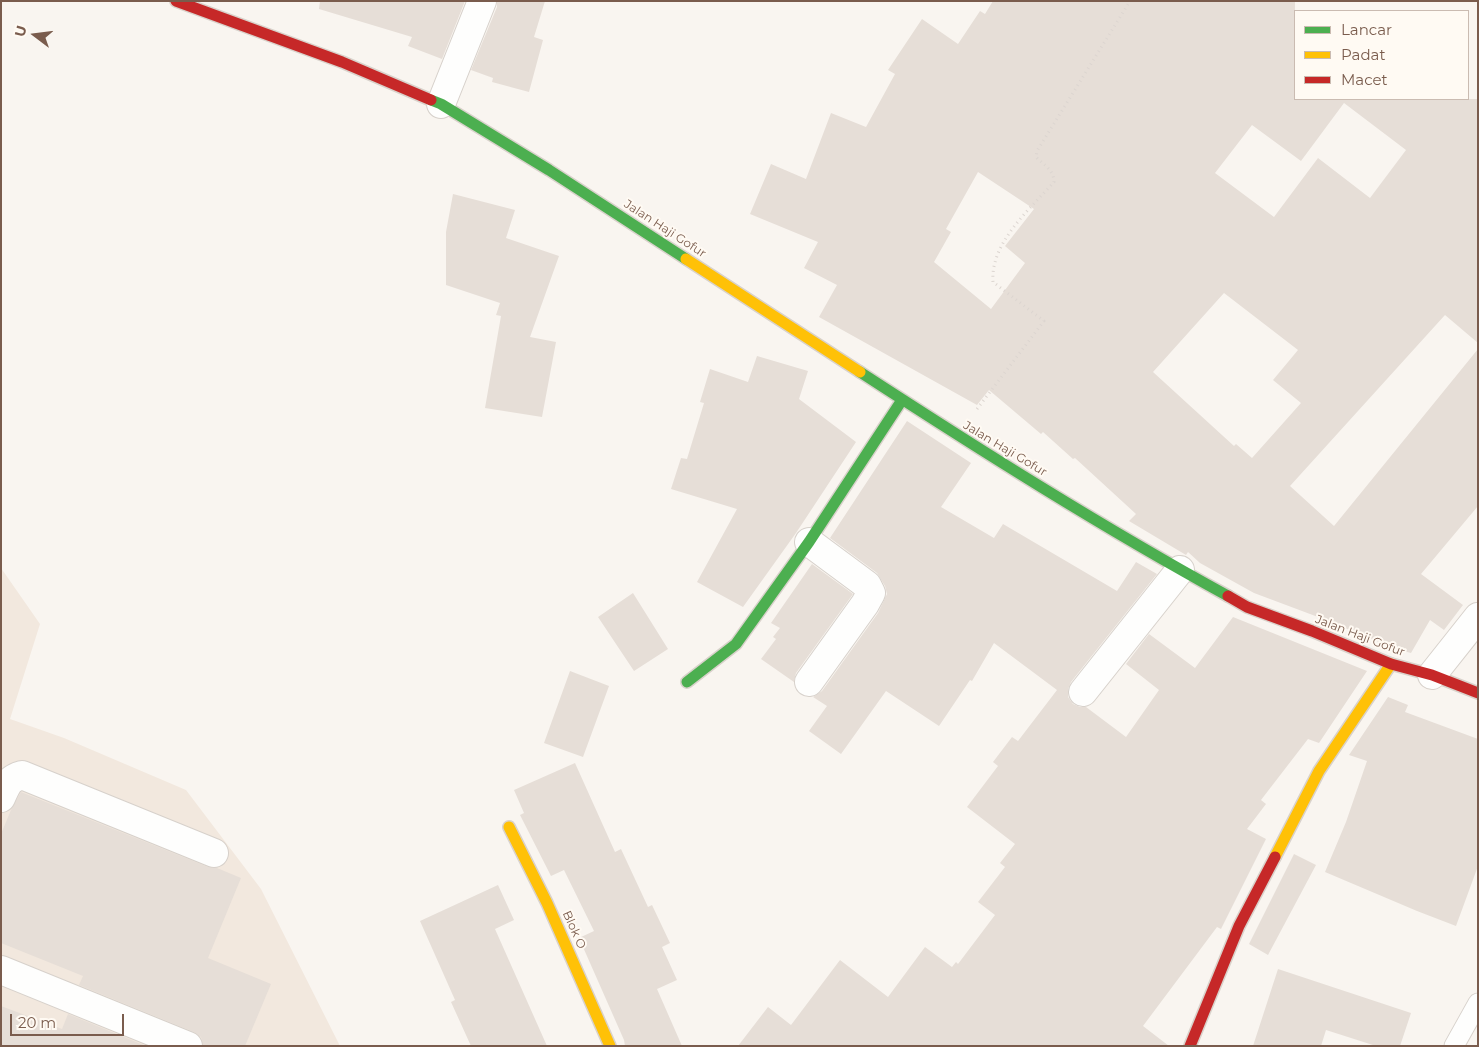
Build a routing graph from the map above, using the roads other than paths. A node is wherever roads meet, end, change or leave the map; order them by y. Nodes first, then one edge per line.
1 (176, 1) edge
2 (482, 1) edge
3 (441, 104) junction
4 (902, 400) junction
5 (809, 542) junction
6 (1180, 570) junction
7 (1478, 617) edge
8 (1391, 664) junction
9 (1432, 674) junction
10 (687, 682) dead end
11 (809, 682) dead end
12 (1083, 692) dead end
13 (1478, 693) edge
14 (1, 798) edge
15 (509, 827) dead end
16 (214, 853) dead end
17 (1, 970) edge
18 (1478, 1003) edge
19 (188, 1046) edge
20 (610, 1046) edge
21 (1190, 1046) edge
22 (1454, 1046) edge

1 - 3 street, Jalan Haji Gofur
2 - 3 street
3 - 4 street, Jalan Haji Gofur
4 - 5 street
4 - 6 street, Jalan Haji Gofur
5 - 10 street
5 - 11 street
6 - 8 street, Jalan Haji Gofur
6 - 12 street
7 - 9 street
8 - 9 street, Jalan Haji Gofur
8 - 21 street
9 - 13 street, Jalan Haji Gofur
14 - 16 street
15 - 20 street, Blok O
17 - 19 street
18 - 22 lane

